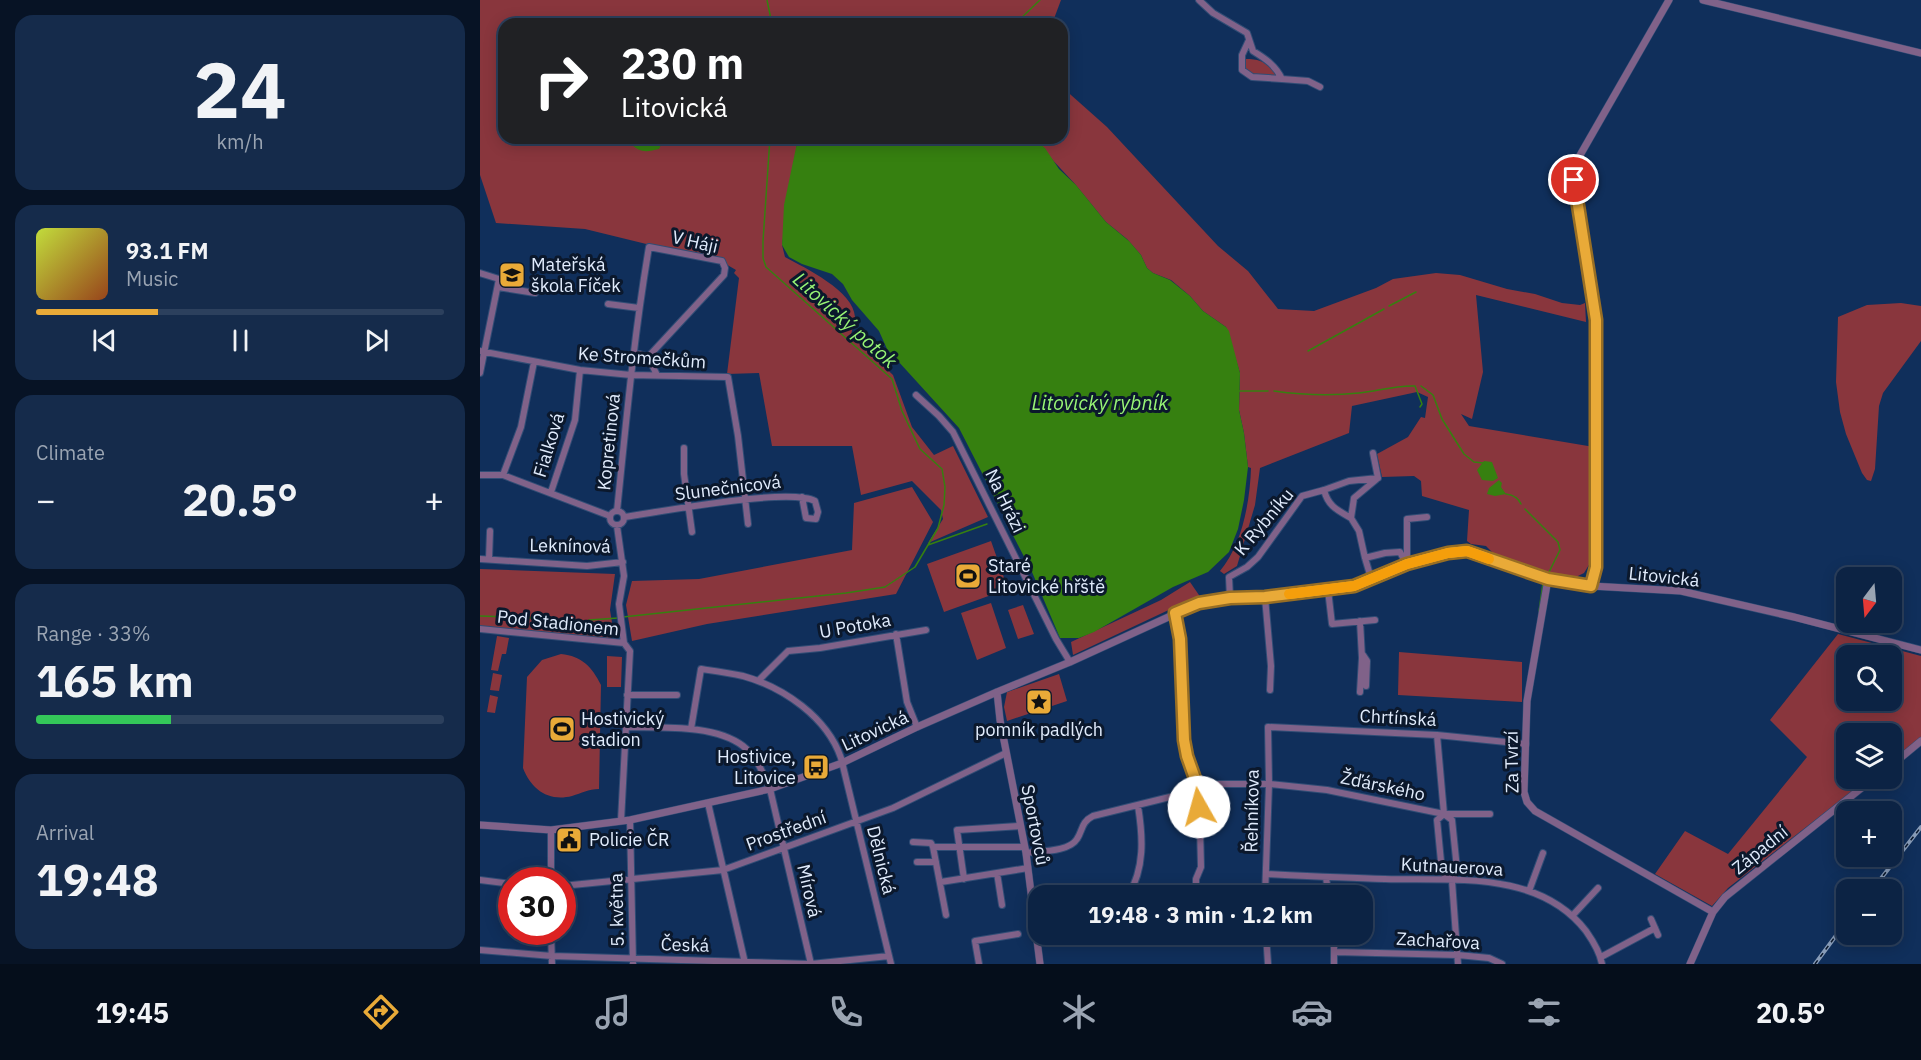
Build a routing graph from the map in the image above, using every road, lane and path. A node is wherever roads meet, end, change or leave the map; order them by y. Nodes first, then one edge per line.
1 (1199, 0) edge
2 (1669, 0) edge
3 (1703, 0) edge
4 (1249, 40) junction
5 (1921, 52) edge
6 (1282, 79) junction
7 (1320, 87) dead end
8 (650, 248) joint
9 (480, 273) edge
10 (498, 287) junction
11 (535, 293) dead end
12 (608, 304) dead end
13 (639, 308) junction
14 (483, 352) edge
15 (634, 352) junction
16 (648, 357) junction
17 (534, 362) junction
18 (580, 370) junction
19 (480, 373) edge
20 (631, 375) junction
21 (657, 375) junction
22 (916, 395) dead end
23 (684, 448) dead end
24 (1372, 453) dead end
25 (480, 475) edge
26 (503, 475) junction
27 (1378, 478) junction
28 (1324, 490) junction
29 (550, 492) junction
30 (802, 497) junction
31 (744, 500) junction
32 (688, 508) junction
33 (617, 511) junction
34 (610, 516) junction
35 (624, 517) junction
36 (1427, 517) dead end
37 (1351, 518) junction
38 (748, 524) dead end
39 (618, 525) junction
40 (490, 531) dead end
41 (692, 532) dead end
42 (1365, 558) junction
43 (480, 559) edge
44 (489, 559) junction
45 (623, 562) junction
46 (1407, 564) junction
47 (1371, 578) junction
48 (1548, 579) junction
49 (1591, 586) junction
50 (1328, 590) junction
51 (1265, 597) junction
52 (1230, 598) junction
53 (1175, 613) junction
54 (1375, 620) dead end
55 (1360, 621) junction
56 (480, 630) edge
57 (926, 630) dead end
58 (896, 634) junction
59 (624, 643) junction
60 (1921, 650) edge
61 (1361, 651) junction
62 (1070, 662) junction
63 (758, 681) junction
64 (1366, 686) dead end
65 (1270, 690) dead end
66 (997, 692) junction
67 (1360, 692) dead end
68 (627, 694) junction
69 (677, 695) dead end
70 (626, 727) junction
71 (917, 727) junction
72 (1268, 727) joint
73 (691, 729) junction
74 (1437, 735) junction
75 (1921, 741) edge
76 (1526, 744) junction
77 (1006, 753) junction
78 (1902, 757) edge
79 (842, 763) junction
80 (1269, 783) junction
81 (1219, 784) dead end
82 (1198, 787) junction
83 (770, 789) junction
84 (1860, 789) edge
85 (708, 803) junction
86 (1138, 806) junction
87 (1444, 814) junction
88 (1490, 814) dead end
89 (630, 820) junction
90 (621, 821) junction
91 (856, 821) junction
92 (480, 825) edge
93 (1020, 826) junction
94 (551, 830) junction
95 (913, 842) dead end
96 (933, 847) junction
97 (784, 848) junction
98 (959, 848) junction
99 (1025, 850) junction
100 (1544, 854) dead end
101 (917, 862) dead end
102 (936, 862) junction
103 (551, 867) edge
104 (1028, 868) junction
105 (723, 870) junction
106 (997, 873) junction
107 (1266, 874) junction
108 (1326, 878) junction
109 (631, 879) junction
110 (964, 879) junction
111 (480, 880) edge
112 (1452, 881) junction
113 (498, 882) edge
114 (941, 882) junction
115 (576, 885) edge
116 (1133, 885) edge
117 (1196, 885) edge
118 (1266, 885) edge
119 (1327, 885) edge
120 (1598, 888) dead end
121 (1529, 891) junction
122 (1002, 905) dead end
123 (1713, 912) junction
124 (946, 915) dead end
125 (1574, 915) junction
126 (1651, 919) dead end
127 (1655, 928) junction
128 (1018, 934) dead end
129 (1658, 935) dead end
130 (552, 945) edge
131 (1267, 945) edge
132 (1335, 945) edge
133 (480, 950) edge
134 (1335, 952) junction
135 (1458, 955) junction
136 (552, 956) junction
137 (889, 956) junction
138 (633, 961) edge
139 (1601, 961) edge
140 (745, 963) edge
141 (552, 964) edge
142 (811, 964) edge
143 (891, 964) edge
144 (979, 964) edge
145 (1040, 964) edge
146 (1268, 964) edge
147 (1334, 964) edge
148 (1458, 964) edge
149 (1502, 964) edge
150 (1690, 964) edge

1 - 4 street
2 - 49 street
3 - 5 street
4 - 6 street
4 - 6 street
6 - 7 street
8 - 13 street, Kopretinová
8 - 16 street, V Háji
9 - 10 street
10 - 11 street
10 - 14 street
12 - 13 street
13 - 15 street, Kopretinová
14 - 17 street, Ke Stromečkům
14 - 19 street
15 - 16 street
15 - 20 street, Kopretinová
16 - 21 street
17 - 18 street, Ke Stromečkům
17 - 26 street
18 - 20 street, Ke Stromečkům
18 - 29 street, Fialková
20 - 21 street, Ke Stromečkům
20 - 33 street, Kopretinová
21 - 31 street, Ke Stromečkům
22 - 62 street, Na Hrázi
23 - 32 street
24 - 27 street
25 - 26 street
26 - 29 street
27 - 28 street, K Rybníku
27 - 37 street
28 - 37 street
28 - 52 street, K Rybníku
29 - 34 street
30 - 30 street, Slunečnicová
30 - 31 street, Slunečnicová
31 - 32 street, Slunečnicová
31 - 38 street, Ke Stromečkům
32 - 35 street, Slunečnicová
32 - 41 street
33 - 34 street
33 - 35 street
34 - 39 street
35 - 39 street
36 - 46 street
37 - 42 street
39 - 45 street, Leknínová
40 - 44 street
42 - 46 street
42 - 47 street
43 - 44 street, Leknínová
44 - 45 street, Leknínová
45 - 59 street
46 - 47 street, Litovická
46 - 48 street, Litovická
47 - 50 street, Litovická
48 - 49 street, Litovická
48 - 76 street, Za Tvrzí
49 - 60 street, Litovická
50 - 51 street, Litovická
50 - 55 street
51 - 52 street, Litovická
51 - 65 street
52 - 53 street, Litovická
53 - 62 street, Litovická
53 - 82 street
54 - 55 street
55 - 61 street
56 - 59 street, Pod Stadionem
57 - 58 street, U Potoka
58 - 63 street, U Potoka
58 - 71 street
59 - 68 street, Pod Stadionem
61 - 64 street
61 - 67 street
62 - 66 street, Litovická
63 - 73 street, Dělnická
63 - 79 street, Dělnická
66 - 71 street, Litovická
66 - 77 street, Sportovců
68 - 69 street
68 - 70 street
70 - 73 street, Mírová
70 - 90 street
71 - 79 street, Litovická
72 - 74 street, Chrtínská
72 - 80 street, Řehníkova
73 - 83 street, Mírová
74 - 76 street, Chrtínská
74 - 87 street
75 - 78 street
76 - 123 street, Za Tvrzí
77 - 91 street, Prostřední
77 - 93 street, Sportovců
79 - 83 street, Litovická
79 - 91 street, Dělnická
80 - 81 street, Žďárského
80 - 87 street, Žďárského
80 - 107 street, Řehníkova
82 - 86 street
82 - 117 street
83 - 85 street, Litovická
83 - 97 street, Mírová
84 - 123 street, Západní
85 - 89 street, Litovická
85 - 105 street
86 - 99 street
86 - 116 street
87 - 88 street, Žďárského
87 - 112 street
87 - 112 street
89 - 90 street, Litovická
89 - 109 street, 5. května
90 - 94 street, Litovická
91 - 97 street, Prostřední
91 - 137 street, Dělnická
92 - 94 street, Litovická
93 - 98 street
93 - 99 street, Sportovců
94 - 103 street
95 - 96 street
96 - 98 street
96 - 102 street
97 - 105 street, Prostřední
97 - 142 street, Mírová
98 - 99 street
98 - 110 street
99 - 104 street, Sportovců
100 - 121 street
101 - 102 street
102 - 114 street
104 - 106 street
104 - 145 street, Sportovců
105 - 109 street, Prostřední
105 - 140 street
106 - 110 street
106 - 122 street
107 - 108 street, Kutnauerova
107 - 118 street, Řehníkova
108 - 112 street, Kutnauerova
108 - 119 street
109 - 115 street, Prostřední
109 - 138 street, 5. května
110 - 114 street
111 - 113 street
112 - 121 street, Kutnauerova
112 - 135 street
114 - 124 street
120 - 125 street
121 - 125 street, Kutnauerova
123 - 150 street, Západní
125 - 139 street, Kutnauerova
126 - 127 street
127 - 129 street
127 - 139 street
128 - 144 street
130 - 136 street
131 - 146 street
132 - 134 street
133 - 136 street, Česká
134 - 135 street, Zachařova
134 - 147 street
135 - 148 street
135 - 149 street, Zachařova
136 - 138 street, Česká
136 - 141 street
137 - 142 street, Česká
137 - 143 street, Dělnická
138 - 140 street, Česká
140 - 142 street, Česká

